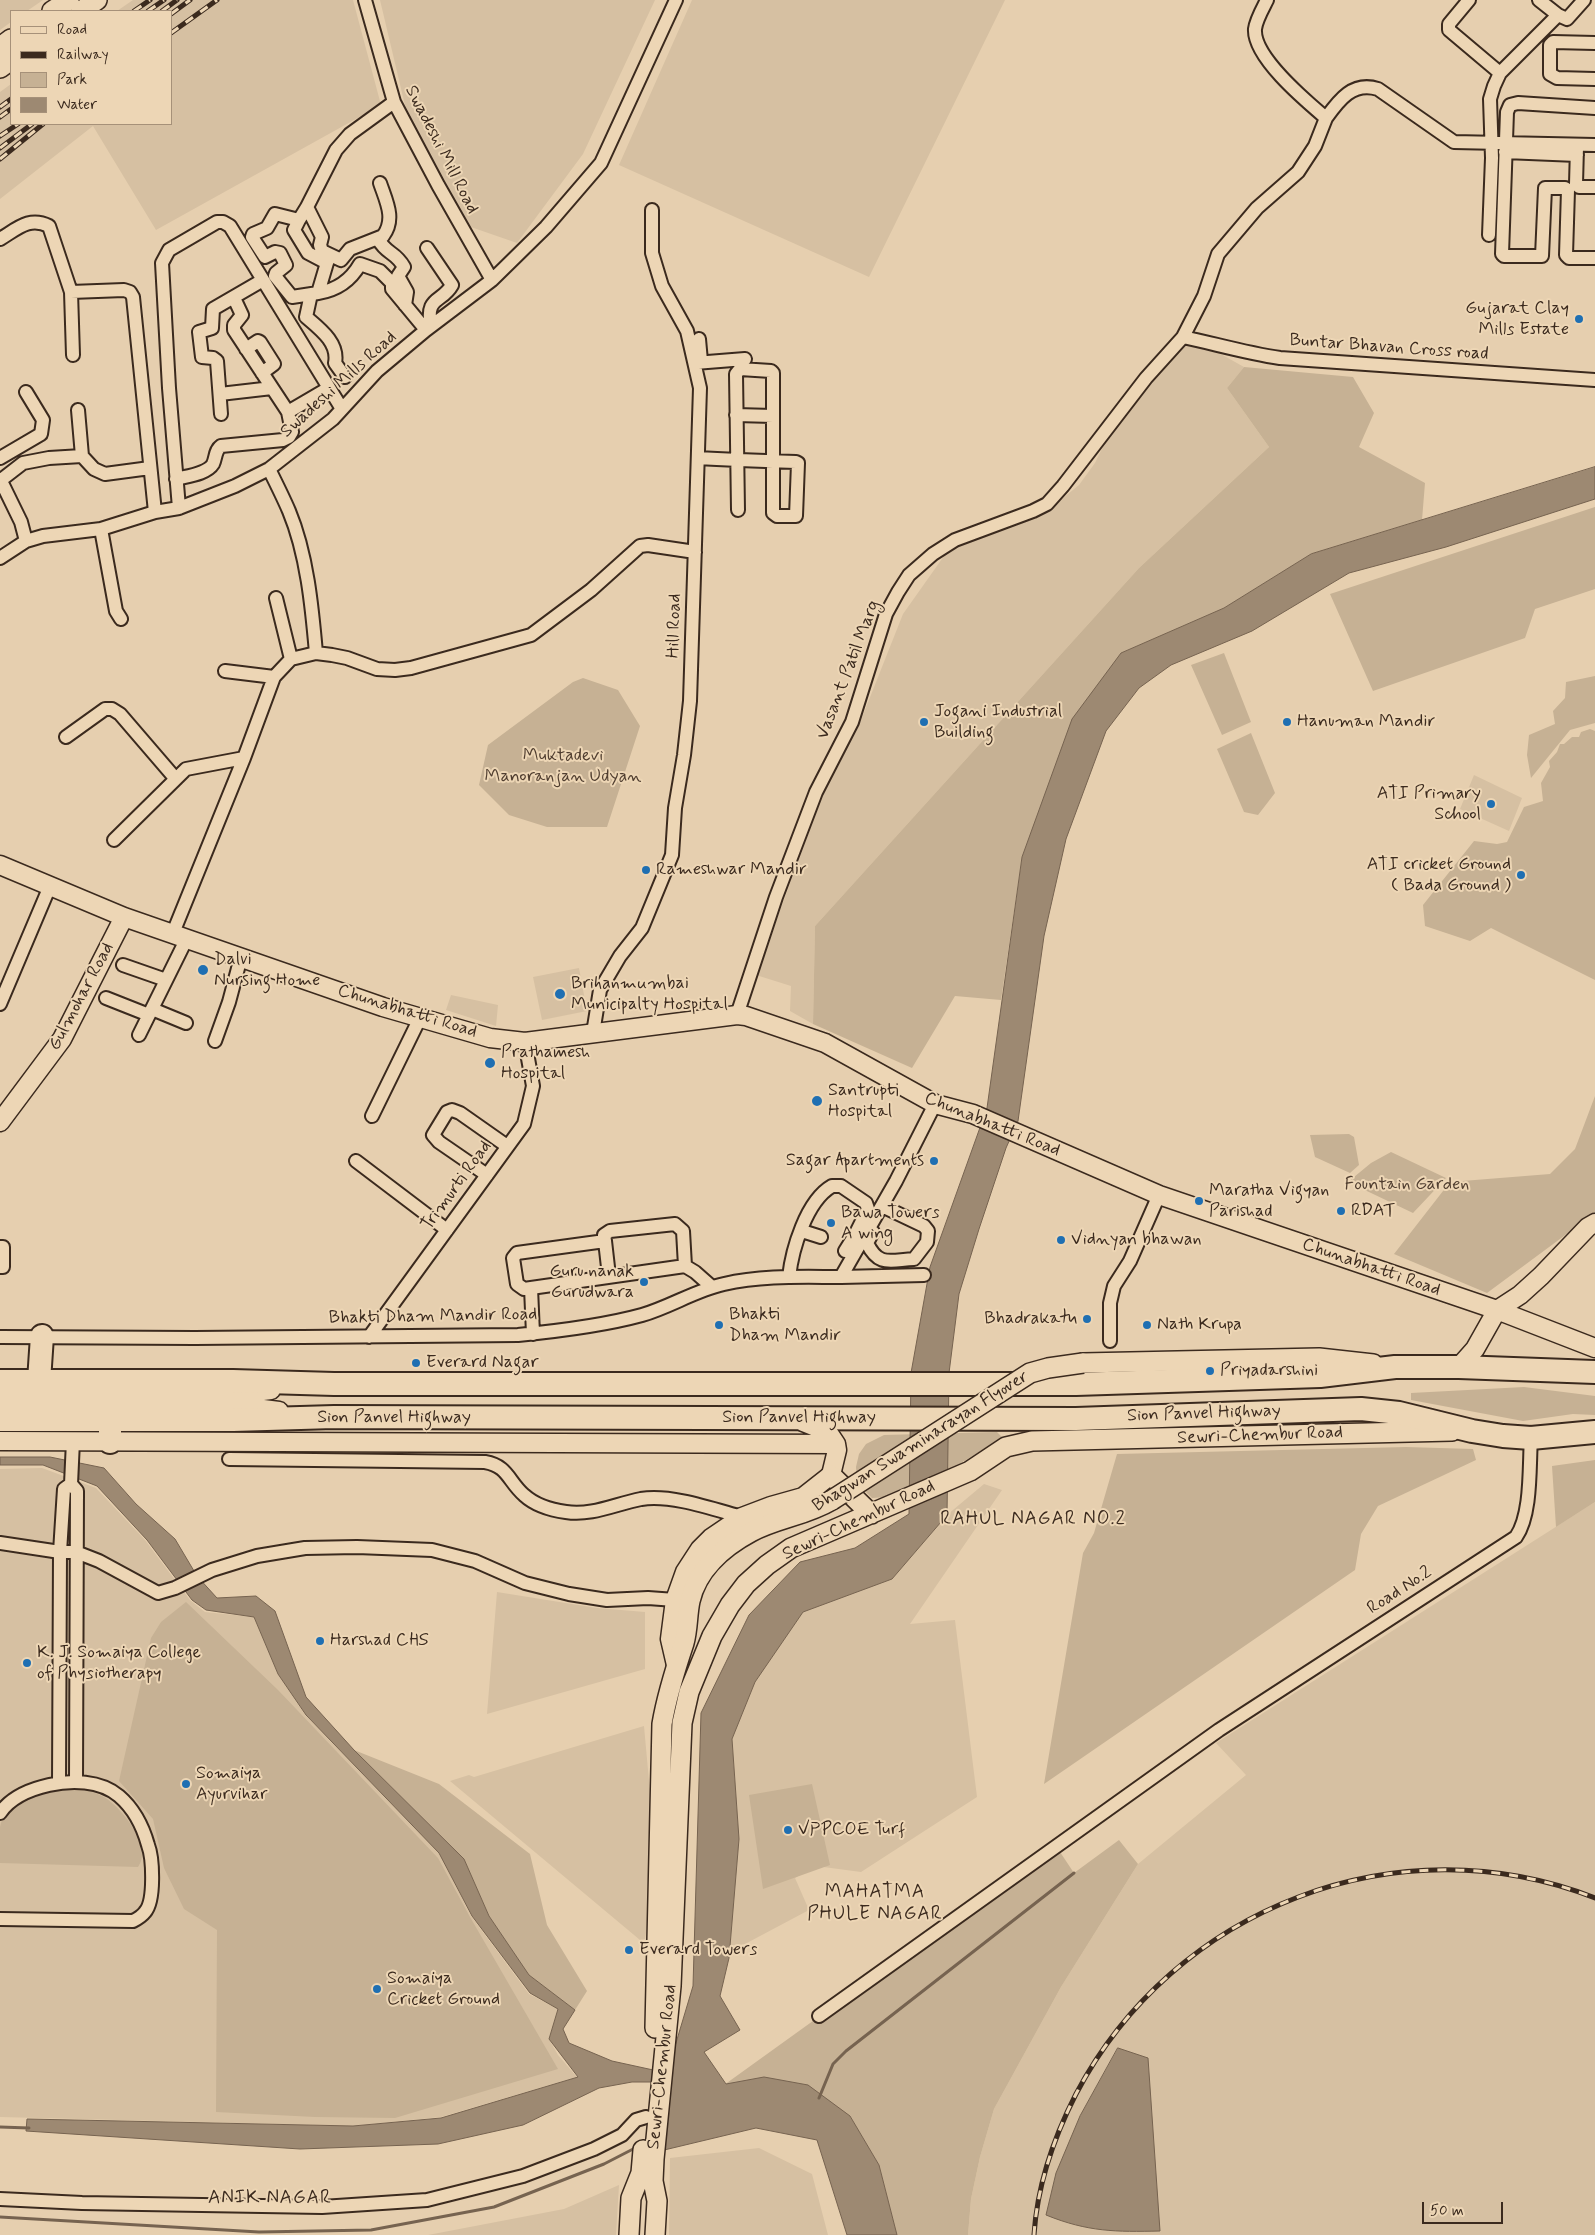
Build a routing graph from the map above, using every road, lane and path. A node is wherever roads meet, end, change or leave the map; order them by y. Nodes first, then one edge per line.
1 (69, 0) edge
2 (364, 0) edge
3 (676, 0) edge
4 (1267, 0) edge
5 (1469, 0) edge
6 (1538, 0) edge
7 (1584, 0) edge
8 (54, 10) edge
9 (1558, 15) junction
10 (1595, 43) edge
11 (1500, 73) junction
12 (1595, 79) edge
13 (394, 102) junction
14 (1595, 108) edge
15 (1326, 118) junction
16 (1492, 142) junction
17 (1595, 145) edge
18 (1506, 147) junction
19 (1577, 150) junction
20 (380, 183) dead end
21 (1595, 187) edge
22 (307, 207) junction
23 (652, 210) dead end
24 (299, 220) junction
25 (1488, 235) dead end
26 (0, 239) edge
27 (378, 239) junction
28 (427, 248) dead end
29 (1595, 258) edge
30 (332, 260) junction
31 (360, 264) junction
32 (263, 280) junction
33 (395, 280) junction
34 (492, 280) junction
35 (71, 292) junction
36 (314, 294) junction
37 (234, 298) junction
38 (428, 328) junction
39 (1183, 337) junction
40 (699, 339) dead end
41 (72, 355) dead end
42 (745, 359) dead end
43 (698, 363) junction
44 (345, 377) dead end
45 (1595, 380) edge
46 (272, 388) junction
47 (329, 388) junction
48 (26, 392) dead end
49 (220, 394) junction
50 (342, 409) junction
51 (78, 410) dead end
52 (288, 412) junction
53 (221, 414) dead end
54 (736, 415) junction
55 (773, 416) junction
56 (82, 456) junction
57 (0, 458) edge
58 (698, 458) junction
59 (736, 460) junction
60 (150, 468) junction
61 (270, 469) junction
62 (0, 479) edge
63 (176, 479) junction
64 (179, 508) junction
65 (738, 510) dead end
66 (155, 512) junction
67 (101, 529) junction
68 (26, 541) junction
69 (694, 552) junction
70 (0, 558) edge
71 (276, 598) dead end
72 (121, 619) dead end
73 (316, 653) junction
74 (291, 659) junction
75 (225, 671) dead end
76 (274, 677) junction
77 (66, 737) dead end
78 (244, 758) junction
79 (176, 778) junction
80 (114, 840) dead end
81 (0, 865) edge
82 (50, 886) junction
83 (124, 917) junction
84 (180, 936) junction
85 (241, 957) junction
86 (123, 965) dead end
87 (166, 980) junction
88 (106, 998) dead end
89 (0, 1004) edge
90 (150, 1012) junction
91 (737, 1015) junction
92 (420, 1018) junction
93 (186, 1023) dead end
94 (593, 1033) junction
95 (139, 1035) dead end
96 (215, 1041) dead end
97 (525, 1042) junction
98 (935, 1104) junction
99 (3, 1112) edge
100 (372, 1116) dead end
101 (507, 1146) junction
102 (356, 1161) dead end
103 (487, 1175) junction
104 (1159, 1195) junction
105 (885, 1207) junction
106 (1595, 1223) edge
107 (447, 1230) junction
108 (802, 1230) junction
109 (821, 1237) dead end
110 (859, 1237) junction
111 (605, 1241) junction
112 (0, 1247) edge
113 (845, 1251) dead end
114 (898, 1260) junction
115 (685, 1266) junction
116 (0, 1267) edge
117 (609, 1276) junction
118 (896, 1276) junction
119 (924, 1276) dead end
120 (789, 1277) junction
121 (841, 1277) junction
122 (531, 1288) junction
123 (712, 1288) junction
124 (1497, 1310) junction
125 (533, 1334) junction
126 (42, 1336) junction
127 (0, 1337) edge
128 (369, 1337) junction
129 (1110, 1341) dead end
130 (1595, 1348) edge
131 (1394, 1367) junction
132 (1459, 1367) junction
133 (1595, 1372) edge
134 (0, 1380) edge
135 (39, 1381) junction
136 (334, 1384) junction
137 (0, 1393) edge
138 (80, 1400) junction
139 (0, 1407) edge
140 (334, 1418) junction
141 (788, 1418) junction
142 (1076, 1419) junction
143 (0, 1420) edge
144 (110, 1431) junction
145 (1472, 1431) junction
146 (1595, 1432) edge
147 (1531, 1438) junction
148 (0, 1441) edge
149 (836, 1444) junction
150 (73, 1447) junction
151 (1006, 1447) junction
152 (229, 1459) dead end
153 (831, 1474) junction
154 (71, 1482) junction
155 (871, 1514) junction
156 (742, 1517) junction
157 (0, 1543) edge
158 (60, 1552) junction
159 (76, 1552) junction
160 (675, 1600) junction
161 (676, 1665) junction
162 (76, 1781) junction
163 (59, 1783) junction
164 (0, 1813) edge
165 (0, 1919) edge
166 (663, 1999) junction
167 (819, 2016) dead end
168 (649, 2126) junction
169 (648, 2158) junction
170 (0, 2199) edge
171 (631, 2211) junction
172 (656, 2214) junction
173 (629, 2235) edge
174 (655, 2235) edge

1 - 8 main road
2 - 13 street, Swadeshi Mill Road
3 - 34 street, Swadeshi Mills Road
4 - 15 street
5 - 11 street
6 - 9 street
7 - 9 street
9 - 11 street
10 - 12 street
11 - 16 street
13 - 22 street
13 - 34 street, Swadeshi Mill Road
14 - 18 street
15 - 16 street, Vasant Patil Marg
15 - 39 street, Vasant Patil Marg
16 - 18 street, Vasant Patil Marg
16 - 25 street
17 - 19 street, Vasant Patil Marg
18 - 19 street, Vasant Patil Marg
18 - 29 street
19 - 21 street
20 - 27 street
22 - 24 street
22 - 30 street
23 - 43 street, Hill Road
24 - 30 street
24 - 36 street
26 - 35 street
27 - 30 street
27 - 33 street
28 - 38 street
30 - 31 street
30 - 36 street
31 - 33 street
31 - 36 street
32 - 37 street
32 - 47 street
32 - 63 street
33 - 38 street
34 - 38 street, Swadeshi Mills Road
35 - 41 street
35 - 60 street
36 - 44 street
37 - 46 street
37 - 49 street
38 - 50 street, Swadeshi Mills Road
39 - 45 street, Buntar Bhavan Cross road
39 - 91 street, Vasant Patil Marg
40 - 43 street
42 - 43 street
43 - 58 street, Hill Road
46 - 49 street
46 - 52 street
47 - 50 street
47 - 52 street
48 - 57 street
49 - 53 street
50 - 61 street, Swadeshi Mills Road
51 - 56 street
52 - 63 street
54 - 55 street
54 - 55 street
54 - 59 street
55 - 59 street
56 - 60 street
56 - 62 street
58 - 59 street
58 - 69 street, Hill Road
59 - 65 street
60 - 66 street
61 - 64 street, Swadeshi Mills Road
61 - 73 street
62 - 68 street
63 - 64 street
64 - 66 street, Swadeshi Mills Road
66 - 67 street, Swadeshi Mills Road
67 - 68 street, Swadeshi Mills Road
67 - 72 street
68 - 70 street, Swadeshi Mills Road
69 - 73 street
69 - 94 street, Hill Road
71 - 74 street
73 - 74 street
74 - 76 street
75 - 76 street
76 - 78 street
77 - 79 street
78 - 79 street
78 - 84 street
79 - 80 street
81 - 82 main road, Chunabhatti Road
82 - 83 main road, Chunabhatti Road
82 - 89 street
83 - 84 main road, Chunabhatti Road
83 - 99 main road, Gulmohar Road
84 - 85 main road, Chunabhatti Road
84 - 87 street
85 - 92 main road, Chunabhatti Road
85 - 96 street
86 - 87 street
87 - 90 street
88 - 90 street
90 - 93 street
90 - 95 street
91 - 94 main road, Chunabhatti Road
91 - 98 main road, Chunabhatti Road
92 - 97 main road, Chunabhatti Road
92 - 100 street
94 - 97 main road, Chunabhatti Road
97 - 101 street, Trimurti Road
98 - 104 main road, Chunabhatti Road
98 - 105 street
101 - 103 street, Trimurti Road
101 - 103 street
102 - 107 street
103 - 107 street, Trimurti Road
104 - 124 main road, Chunabhatti Road
104 - 129 street
105 - 110 street
105 - 114 street
105 - 114 street
106 - 124 main road
107 - 128 street, Trimurti Road
108 - 109 street
108 - 110 street
108 - 120 street
110 - 113 street
110 - 121 street
111 - 115 street
111 - 117 street
111 - 122 street
112 - 116 street
114 - 118 street
115 - 117 street
115 - 123 street
117 - 122 street
118 - 119 street, Bhakti Dham Mandir Road
118 - 121 street, Bhakti Dham Mandir Road
120 - 121 street, Bhakti Dham Mandir Road
120 - 123 street, Bhakti Dham Mandir Road
122 - 125 street
123 - 125 street, Bhakti Dham Mandir Road
124 - 130 main road, Chunabhatti Road
124 - 132 main road
125 - 128 street, Bhakti Dham Mandir Road
126 - 127 street, Bhakti Dham Mandir Road
126 - 128 street, Bhakti Dham Mandir Road
126 - 135 highway
131 - 132 highway, Sion Panvel Highway
131 - 136 highway, Sion Panvel Highway
131 - 161 main road, Bhagwan Swaminarayan Flyover, bridge
132 - 133 highway, Sion Panvel Highway
134 - 135 highway, Sion Panvel Highway
135 - 136 highway, Sion Panvel Highway
136 - 138 main road
137 - 138 main road
138 - 139 main road
138 - 140 main road
140 - 141 highway, Sion Panvel Highway
140 - 144 highway, Sion Panvel Highway
141 - 142 highway, Sion Panvel Highway, bridge
141 - 149 main road
142 - 145 highway, Sion Panvel Highway
142 - 151 main road
143 - 144 highway, Sion Panvel Highway
144 - 149 main road
144 - 150 main road
145 - 147 highway, Sion Panvel Highway
145 - 151 main road, Sewri-Chembur Road
146 - 147 highway, Sion Panvel Highway
147 - 167 street, Road No.2
148 - 150 main road
149 - 153 main road
150 - 154 street
151 - 155 main road, Sewri-Chembur Road
152 - 156 street
153 - 155 main road
153 - 156 main road
154 - 158 street
154 - 159 street
155 - 166 main road, Sewri-Chembur Road
156 - 160 main road
157 - 158 street
158 - 159 street
158 - 163 street
159 - 160 street
159 - 162 street
160 - 161 main road
161 - 166 main road, Bhagwan Swaminarayan Flyover
162 - 163 street
162 - 165 street
163 - 164 street
166 - 168 main road
168 - 169 main road
168 - 170 street
169 - 171 main road
169 - 172 main road
171 - 172 main road
171 - 173 main road
172 - 174 main road

